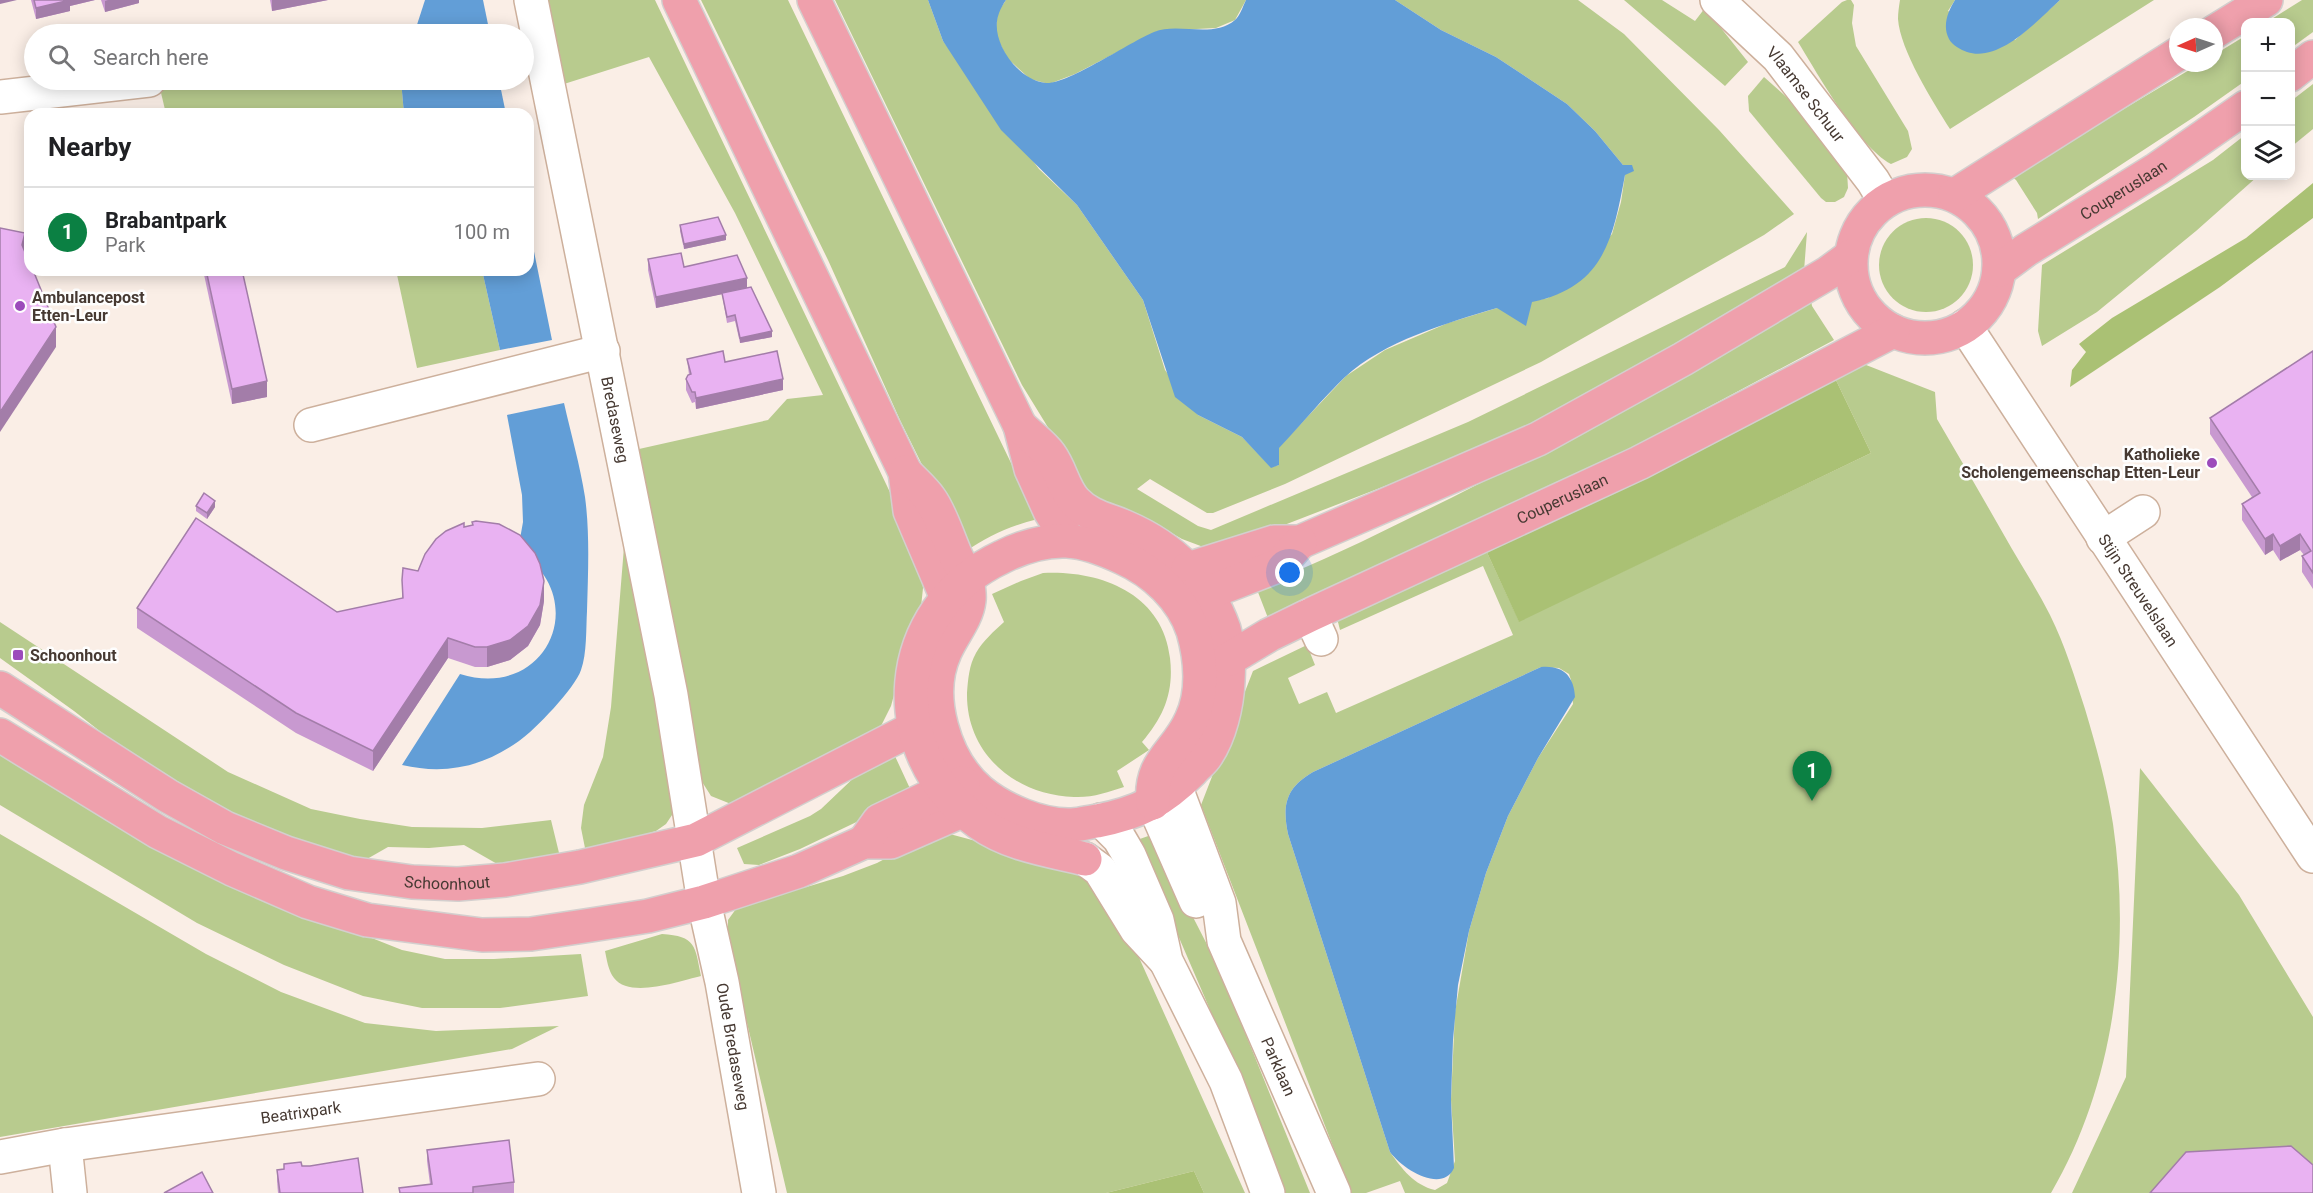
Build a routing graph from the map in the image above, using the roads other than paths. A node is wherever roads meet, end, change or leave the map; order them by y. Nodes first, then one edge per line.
1 (531, 0) edge
2 (679, 0) edge
3 (814, 0) edge
4 (1717, 0) edge
5 (2266, 0) edge
6 (2223, 26) edge
7 (2313, 57) edge
8 (2169, 60) edge
9 (2294, 72) edge
10 (61, 90) edge
11 (0, 97) edge
12 (2241, 110) edge
13 (1954, 195) junction
14 (1885, 201) junction
15 (1851, 256) junction
16 (1999, 270) junction
17 (1965, 326) junction
18 (1893, 331) junction
19 (603, 351) junction
20 (311, 425) dead end
21 (1020, 426) junction
22 (2143, 512) dead end
23 (2103, 538) junction
24 (1069, 541) junction
25 (1190, 587) junction
26 (957, 588) junction
27 (1229, 659) junction
28 (0, 687) edge
29 (914, 728) junction
30 (0, 735) edge
31 (959, 793) junction
32 (1164, 795) junction
33 (1101, 820) junction
34 (696, 840) junction
35 (2313, 856) edge
36 (1085, 859) joint
37 (704, 902) junction
38 (1166, 961) junction
39 (538, 1079) dead end
40 (65, 1145) junction
41 (0, 1157) edge
42 (70, 1193) edge
43 (759, 1193) edge
44 (1268, 1193) edge
45 (1334, 1193) edge

1 - 19 street, Bredaseweg
2 - 26 main road
3 - 21 main road
4 - 14 street, Vlaamse Schuur
5 - 6 main road
7 - 9 main road
8 - 13 main road
10 - 11 street
12 - 16 main road, Couperuslaan
13 - 14 main road
13 - 16 main road
14 - 15 main road
15 - 18 main road
15 - 25 main road
16 - 17 main road
17 - 18 main road
17 - 23 street, Stijn Streuvelslaan
18 - 27 main road, Couperuslaan
19 - 20 street
19 - 34 street, Bredaseweg
21 - 24 main road
21 - 25 main road
22 - 23 street
23 - 35 street, Stijn Streuvelslaan
24 - 25 main road
24 - 26 main road
25 - 27 main road
25 - 32 main road
26 - 29 main road
26 - 31 main road
27 - 32 main road
28 - 34 main road, Schoonhout
29 - 31 main road
29 - 34 main road, Schoonhout
30 - 37 main road
31 - 33 main road
31 - 36 main road
31 - 37 main road
32 - 33 main road
32 - 45 street, Parklaan
33 - 38 street
34 - 37 street, Bredaseweg
36 - 38 street
37 - 43 street, Oude Bredaseweg
38 - 44 street
39 - 40 street, Beatrixpark
40 - 41 street, Beatrixpark
40 - 42 street

